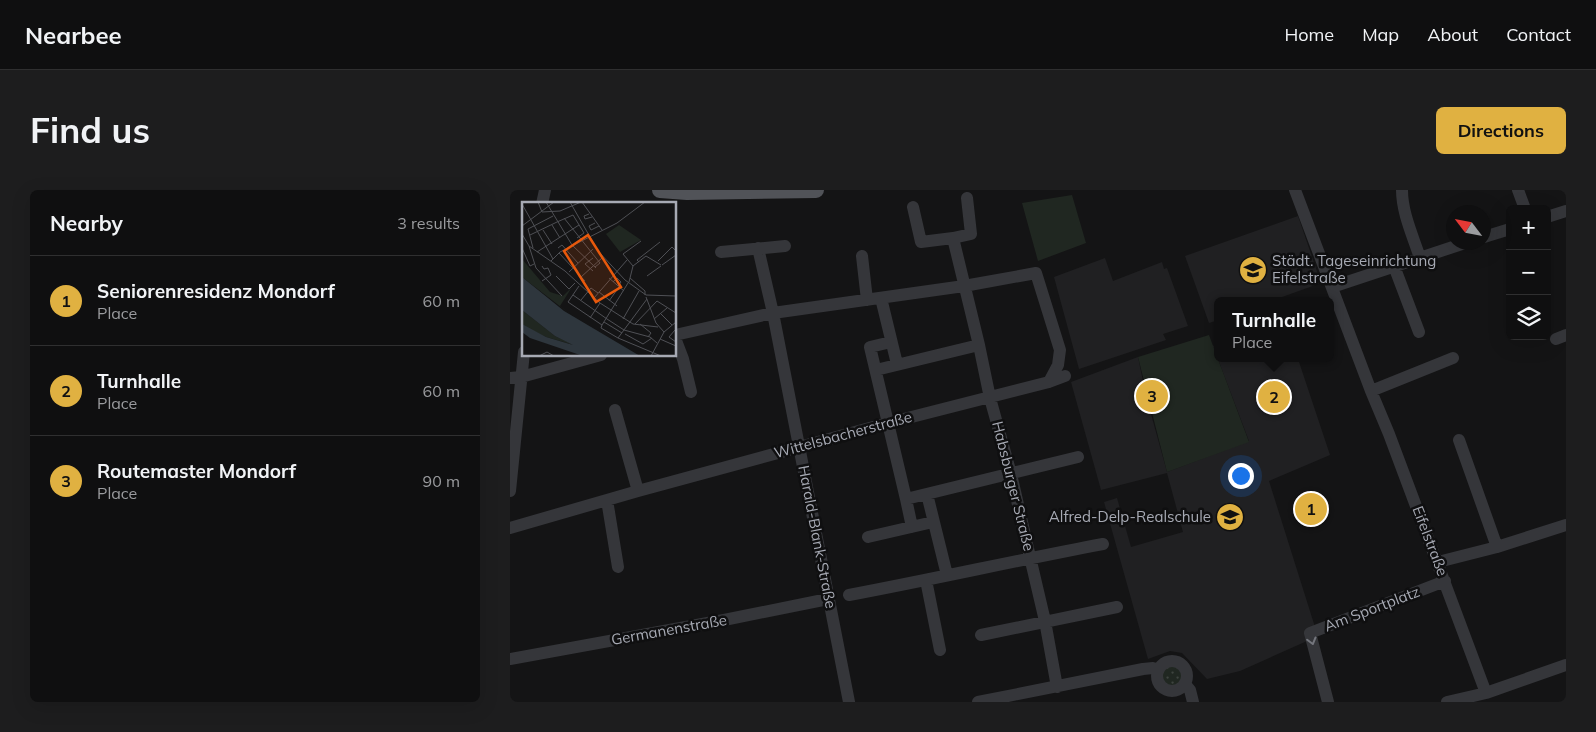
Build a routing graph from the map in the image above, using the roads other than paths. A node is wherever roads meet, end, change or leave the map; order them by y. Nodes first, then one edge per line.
1 (660, 190) edge
2 (816, 190) edge
3 (1295, 190) edge
4 (1402, 190) edge
5 (1518, 190) edge
6 (967, 198) dead end
7 (1524, 205) edge
8 (912, 207) dead end
9 (1565, 215) edge
10 (1551, 217) edge
11 (1506, 230) edge
12 (1491, 236) edge
13 (953, 238) junction
14 (785, 246) dead end
15 (758, 248) junction
16 (1446, 249) edge
17 (721, 252) dead end
18 (862, 256) dead end
19 (1420, 258) junction
20 (1394, 266) junction
21 (964, 286) junction
22 (1332, 287) junction
23 (881, 298) junction
24 (867, 300) junction
25 (773, 313) junction
26 (1418, 332) dead end
27 (676, 336) edge
28 (676, 339) edge
29 (891, 342) junction
30 (979, 345) junction
31 (523, 356) edge
32 (597, 356) edge
33 (1453, 358) dead end
34 (897, 364) junction
35 (876, 370) junction
36 (1065, 376) dead end
37 (516, 377) edge
38 (1049, 382) junction
39 (1371, 391) junction
40 (691, 392) dead end
41 (990, 398) junction
42 (615, 410) dead end
43 (888, 423) junction
44 (1459, 440) dead end
45 (800, 447) junction
46 (1078, 457) dead end
47 (1011, 474) junction
48 (510, 491) edge
49 (638, 491) junction
50 (927, 494) junction
51 (906, 499) junction
52 (607, 500) junction
53 (933, 522) junction
54 (1566, 524) edge
55 (912, 527) junction
56 (510, 528) edge
57 (868, 537) dead end
58 (1103, 544) dead end
59 (1497, 547) junction
60 (1030, 557) junction
61 (1438, 562) junction
62 (618, 567) dead end
63 (947, 575) junction
64 (926, 580) junction
65 (1445, 581) junction
66 (850, 595) dead end
67 (828, 599) junction
68 (1117, 607) dead end
69 (1045, 621) junction
70 (981, 635) dead end
71 (940, 650) dead end
72 (510, 658) edge
73 (1566, 665) edge
74 (1158, 670) junction
75 (1185, 684) junction
76 (1057, 687) junction
77 (1486, 693) junction
78 (993, 701) edge
79 (849, 702) edge
80 (978, 702) edge
81 (1193, 702) edge
82 (1328, 702) edge
83 (1447, 702) edge

1 - 2 main road
3 - 22 street, Eifelstraße
4 - 19 street
5 - 7 street
6 - 13 street
8 - 13 street
9 - 10 street
11 - 12 street
13 - 21 street, Habsburger Straße
14 - 15 street
15 - 17 street
15 - 25 street, Harald-Blank-Straße
16 - 19 street
18 - 24 street
19 - 20 street
20 - 22 street
20 - 26 street
21 - 23 street
21 - 30 street, Habsburger Straße
21 - 38 street
22 - 39 street, Eifelstraße
23 - 24 street
23 - 29 street
24 - 25 street
25 - 27 street
25 - 45 street, Harald-Blank-Straße
28 - 40 street
29 - 34 street
29 - 35 street
30 - 34 street
30 - 41 street, Habsburger Straße
31 - 37 street
32 - 37 street
33 - 39 street
34 - 35 street
35 - 43 street
36 - 38 street, Wittelsbacherstraße
37 - 48 street
38 - 41 street, Wittelsbacherstraße
39 - 61 street, Eifelstraße
41 - 43 street, Wittelsbacherstraße
41 - 47 street, Habsburger Straße
42 - 49 street
43 - 45 street, Wittelsbacherstraße
43 - 51 street
44 - 59 street
45 - 49 street, Wittelsbacherstraße
45 - 67 street, Harald-Blank-Straße
46 - 47 street
47 - 50 street
47 - 60 street, Habsburger Straße
49 - 52 street, Wittelsbacherstraße
50 - 51 street
50 - 53 street
51 - 55 street
52 - 56 street, Wittelsbacherstraße
52 - 62 street
53 - 55 street
53 - 63 street
54 - 59 street
55 - 57 street
58 - 60 street
59 - 61 street
60 - 63 street
60 - 69 street, Habsburger Straße
61 - 65 street, Eifelstraße
63 - 64 street
64 - 66 street
64 - 71 street
65 - 77 street, Eifelstraße
65 -> 82 street, Am Sportplatz
67 - 72 street, Germanenstraße
67 - 79 street, Harald-Blank-Straße
68 - 69 street
69 - 70 street
69 - 76 street, Habsburger Straße
73 - 77 street
74 - 75 street
74 - 75 street
74 - 76 street
75 - 81 street
76 - 78 street
77 - 83 street
78 - 80 street

